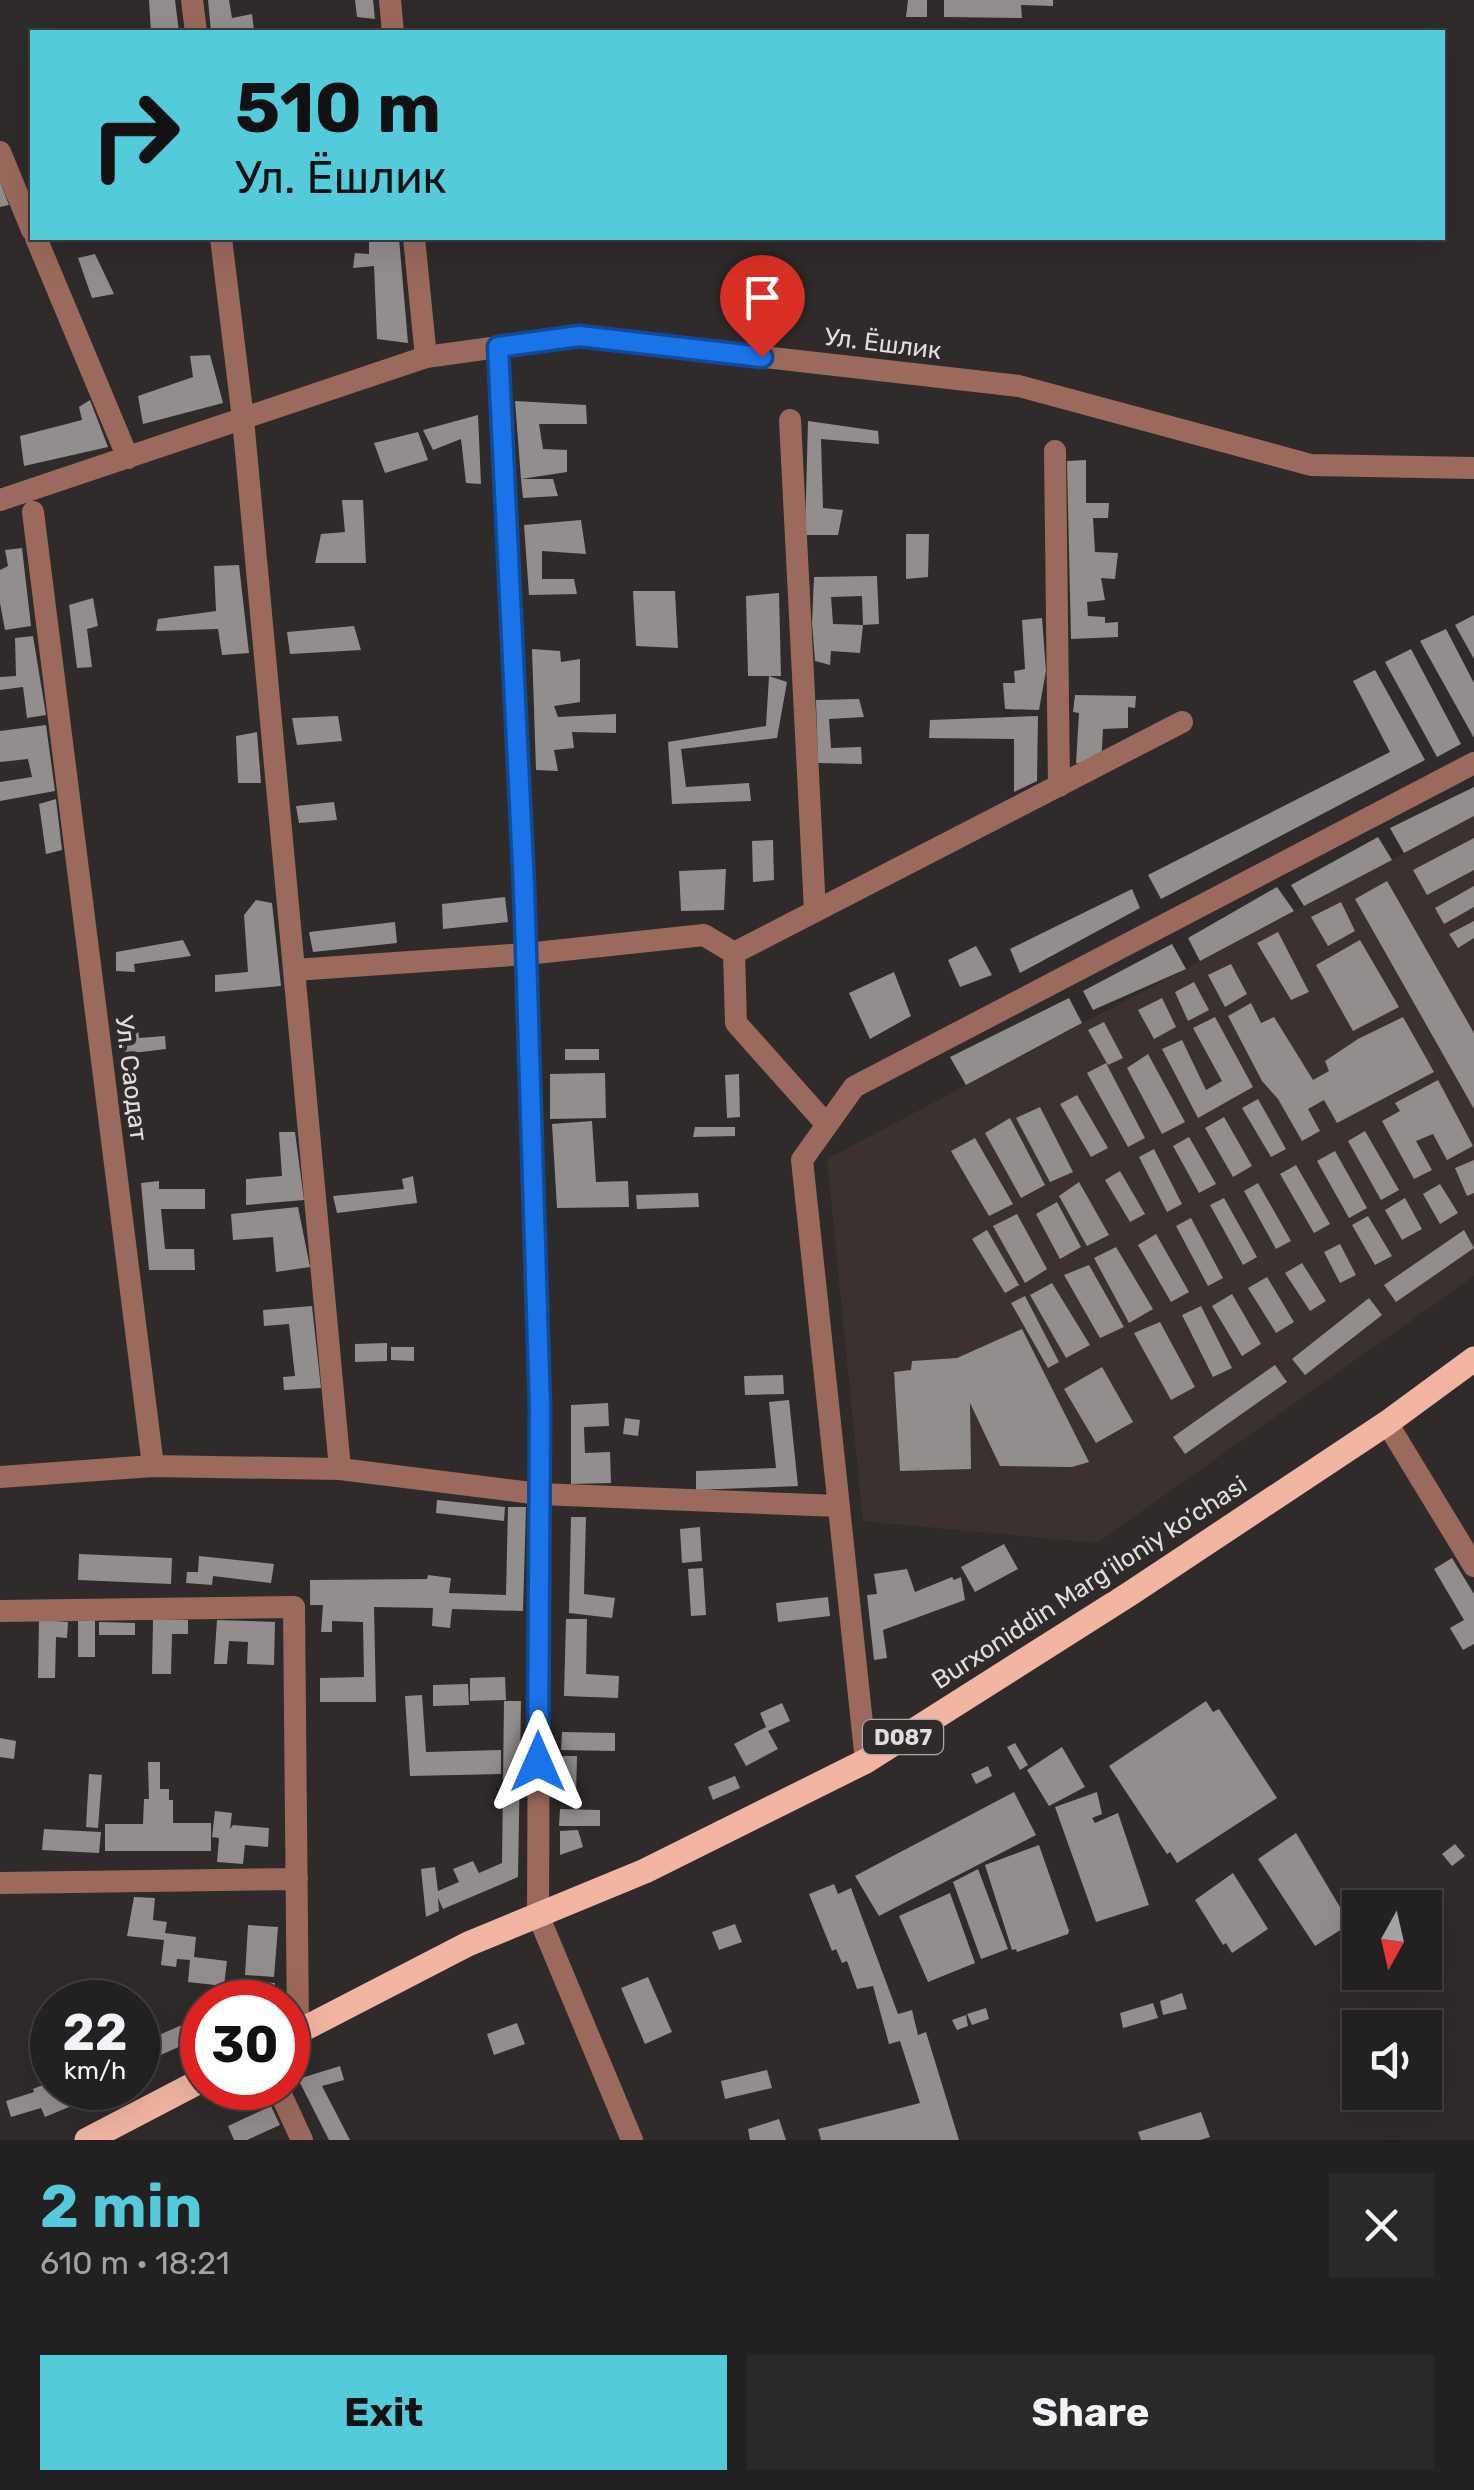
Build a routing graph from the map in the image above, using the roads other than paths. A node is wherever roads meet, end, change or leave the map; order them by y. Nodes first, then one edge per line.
1 (192, 0) edge
2 (390, 0) edge
3 (196, 30) edge
4 (393, 30) edge
5 (0, 152) edge
6 (30, 225) edge
7 (37, 240) edge
8 (220, 240) edge
9 (414, 240) edge
10 (498, 347) junction
11 (426, 357) junction
12 (242, 419) junction
13 (790, 420) dead end
14 (1055, 451) dead end
15 (128, 458) junction
16 (1474, 468) edge
17 (0, 500) edge
18 (33, 512) dead end
19 (1182, 722) dead end
20 (1474, 763) edge
21 (1059, 786) junction
22 (815, 911) junction
23 (526, 954) junction
24 (734, 954) junction
25 (294, 970) junction
26 (827, 1125) junction
27 (1474, 1359) edge
28 (1387, 1423) junction
29 (153, 1466) junction
30 (340, 1469) junction
31 (0, 1477) edge
32 (540, 1494) junction
33 (839, 1506) junction
34 (1474, 1566) edge
35 (0, 1611) edge
36 (866, 1761) junction
37 (297, 1879) junction
38 (0, 1883) edge
39 (538, 1915) junction
40 (294, 1980) edge
41 (310, 2025) edge
42 (180, 2091) edge
43 (288, 2110) edge
44 (87, 2140) edge
45 (302, 2140) edge
46 (632, 2140) edge

1 - 3 street
2 - 4 street
5 - 6 street
7 - 15 street
8 - 12 street
9 - 11 street
10 - 11 street, Ул. Ёшлик
10 - 16 street, Ул. Ёшлик
10 - 23 street
11 - 12 street, Ул. Ёшлик
12 - 15 street, Ул. Ёшлик
12 - 25 street
13 - 22 street
14 - 21 street
15 - 17 street, Ул. Ёшлик
18 - 29 street, Ул. Саодат
19 - 21 street
20 - 26 street
21 - 22 street
22 - 24 street
23 - 24 street
23 - 25 street
23 - 32 street
24 - 26 street
25 - 30 street
26 - 33 street
27 - 28 main road, Burxoniddin Marg’iloniy ko’chasi / D087
28 - 34 street
28 - 36 main road, Burxoniddin Marg’iloniy ko’chasi / D087
29 - 30 street
29 - 31 street
30 - 32 street
32 - 33 street
32 - 39 street
33 - 36 street
35 - 37 street
36 - 39 main road, Burxoniddin Marg’iloniy ko’chasi / D087
37 - 38 street
37 - 40 street
39 - 41 main road, Burxoniddin Marg’iloniy ko’chasi / D087
39 - 46 street
42 - 44 main road
43 - 45 street

